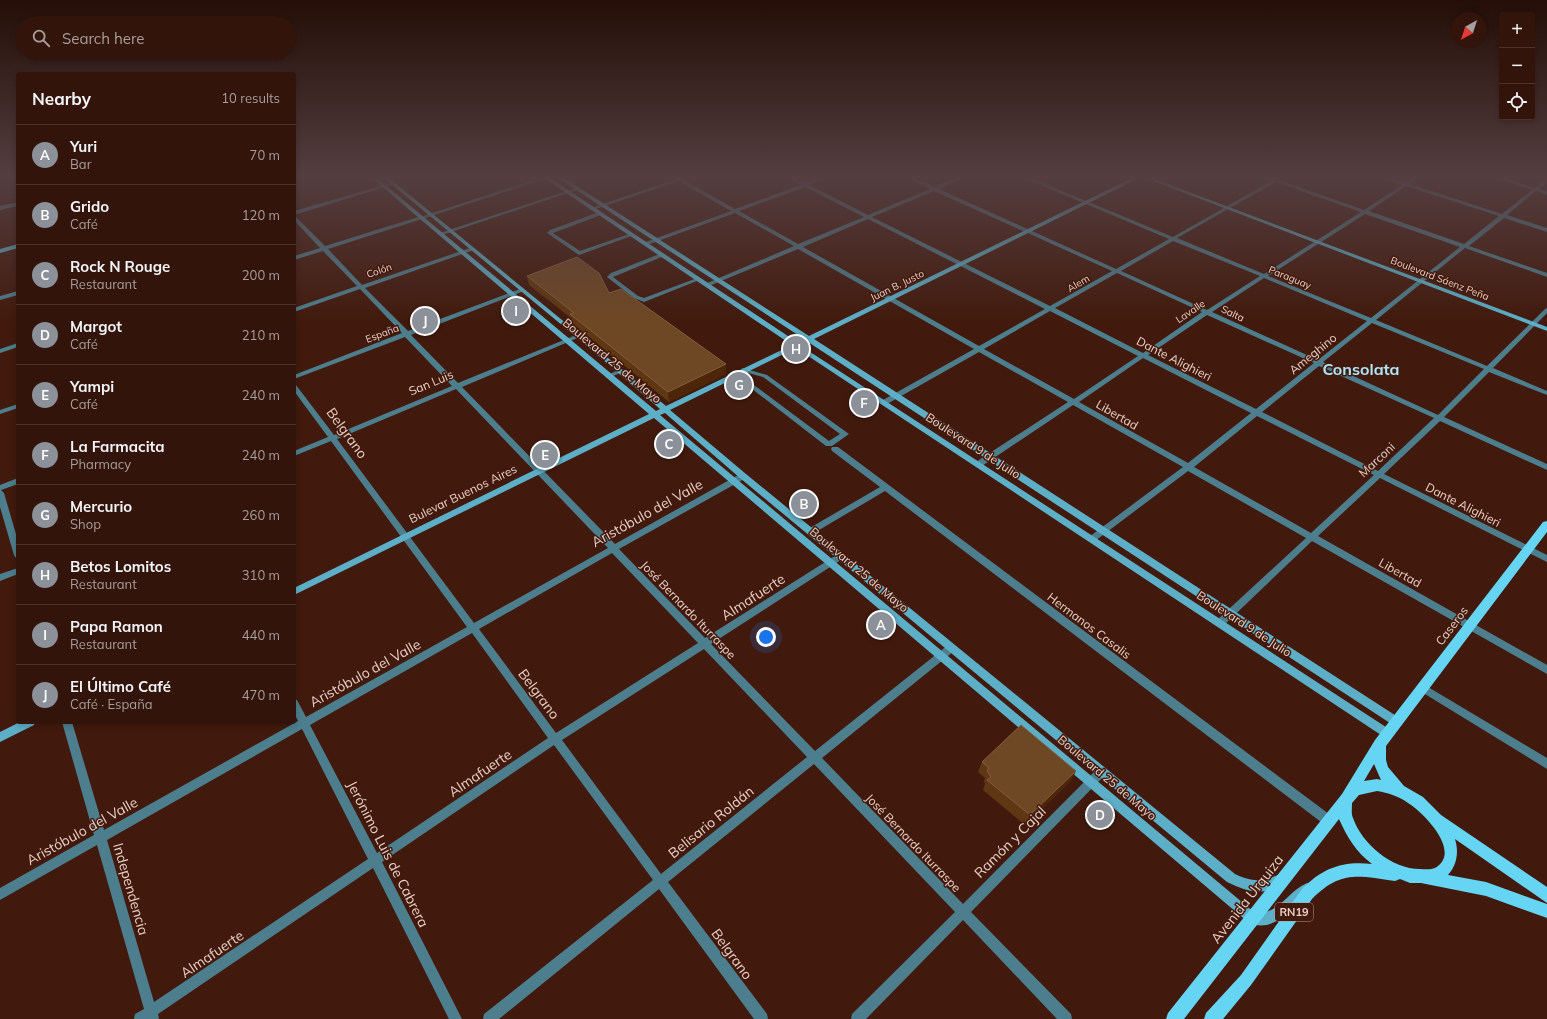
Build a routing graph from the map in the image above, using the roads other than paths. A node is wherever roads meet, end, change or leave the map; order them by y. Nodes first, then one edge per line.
1 (302, 226) edge
2 (396, 226) edge
3 (429, 226) edge
4 (443, 226) edge
5 (467, 226) edge
6 (567, 226) edge
7 (617, 226) edge
8 (634, 226) edge
9 (696, 226) edge
10 (762, 226) edge
11 (848, 226) edge
12 (885, 226) edge
13 (1017, 226) edge
14 (1040, 226) edge
15 (1141, 226) edge
16 (1197, 226) edge
17 (1270, 226) edge
18 (1344, 226) edge
19 (1404, 226) edge
20 (1491, 226) edge
21 (1533, 226) edge
22 (1547, 230) edge
23 (450, 231) junction
24 (1029, 231) junction
25 (440, 234) junction
26 (631, 234) junction
27 (1173, 239) junction
28 (656, 240) junction
29 (16, 243) edge
30 (1317, 243) junction
31 (645, 244) junction
32 (799, 246) junction
33 (1464, 246) junction
34 (0, 247) edge
35 (16, 247) edge
36 (324, 248) junction
37 (472, 249) junction
38 (0, 251) edge
39 (462, 252) junction
40 (662, 255) junction
41 (296, 257) edge
42 (961, 264) junction
43 (1116, 271) junction
44 (1547, 275) edge
45 (1264, 276) junction
46 (699, 279) junction
47 (718, 280) junction
48 (1420, 281) junction
49 (707, 285) junction
50 (362, 287) junction
51 (522, 290) junction
52 (16, 294) edge
53 (512, 294) junction
54 (0, 298) edge
55 (891, 299) junction
56 (296, 309) edge
57 (1050, 309) junction
58 (1547, 310) edge
59 (1207, 312) junction
60 (1371, 321) junction
61 (1533, 324) junction
62 (1547, 329) edge
63 (407, 334) junction
64 (578, 336) junction
65 (809, 339) junction
66 (567, 340) junction
67 (796, 345) junction
68 (16, 346) edge
69 (980, 348) junction
70 (0, 351) edge
71 (1144, 356) junction
72 (1319, 364) junction
73 (1489, 369) junction
74 (744, 370) junction
75 (620, 371) junction
76 (736, 374) junction
77 (296, 376) edge
78 (609, 376) junction
79 (456, 386) junction
80 (296, 389) edge
81 (1547, 393) edge
82 (896, 396) junction
83 (885, 402) junction
84 (1074, 402) junction
85 (16, 407) edge
86 (666, 409) junction
87 (0, 412) edge
88 (1256, 413) junction
89 (654, 414) junction
90 (1439, 418) junction
91 (333, 438) junction
92 (832, 447) junction
93 (296, 453) edge
94 (989, 457) junction
95 (978, 464) junction
96 (1547, 466) edge
97 (1187, 468) junction
98 (538, 471) junction
99 (1379, 474) junction
100 (743, 476) junction
101 (733, 481) junction
102 (16, 483) edge
103 (0, 488) edge
104 (885, 488) junction
105 (0, 493) edge
106 (1547, 525) edge
107 (1102, 530) junction
108 (811, 531) junction
109 (406, 537) junction
110 (1312, 537) junction
111 (1092, 539) junction
112 (16, 548) edge
113 (613, 548) junction
114 (1528, 550) junction
115 (841, 556) junction
116 (1547, 559) edge
117 (831, 563) junction
118 (16, 572) edge
119 (0, 578) edge
120 (296, 591) edge
121 (1231, 613) junction
122 (1220, 623) junction
123 (1470, 626) junction
124 (473, 628) junction
125 (705, 644) junction
126 (952, 648) junction
127 (942, 656) junction
128 (1547, 670) edge
129 (1423, 688) junction
130 (296, 708) edge
131 (1397, 722) junction
132 (304, 723) junction
133 (26, 724) edge
134 (68, 724) edge
135 (0, 737) edge
136 (556, 739) junction
137 (1384, 739) junction
138 (814, 758) junction
139 (1547, 764) edge
140 (1100, 772) junction
141 (1091, 781) junction
142 (1400, 791) junction
143 (1348, 797) junction
144 (1436, 818) junction
145 (1329, 821) junction
146 (100, 837) junction
147 (374, 861) junction
148 (1287, 876) junction
149 (1416, 876) junction
150 (661, 882) junction
151 (1314, 885) junction
152 (0, 894) edge
153 (1547, 896) edge
154 (1547, 911) edge
155 (962, 912) junction
156 (1253, 918) junction
157 (152, 1015) edge
158 (140, 1019) edge
159 (456, 1019) edge
160 (489, 1019) edge
161 (762, 1019) edge
162 (857, 1019) edge
163 (1066, 1019) edge
164 (1174, 1019) edge
165 (1212, 1019) edge

1 - 36 street, José Bernardo Iturraspe
2 - 36 street
3 - 25 main road, Boulevard 25 de Mayo
4 - 23 main road, Boulevard 25 de Mayo
5 - 23 street
6 - 26 street
7 - 26 main road, Boulevard 9 de Julio
8 - 28 main road, Boulevard 9 de Julio
9 - 28 street
10 - 32 street, Libertad
11 - 32 street
12 - 42 street, Dante Alighieri
13 - 24 street, Salta
14 - 24 main road, Juan B. Justo
15 - 27 street, Paraguay
16 - 27 street, Alem
17 - 30 main road, Boulevard Sáenz Peña
18 - 30 street, Lavalle
19 - 33 street
20 - 33 street, Ameghino
21 - 22 street
23 - 25 street
23 - 37 main road, Boulevard 25 de Mayo
24 - 42 main road, Juan B. Justo
24 - 43 street, Salta
25 - 39 main road, Boulevard 25 de Mayo
26 - 31 main road, Boulevard 9 de Julio
27 - 43 street, Alem
27 - 45 street, Paraguay
28 - 31 street
28 - 47 main road, Boulevard 9 de Julio
29 - 34 main road
30 - 45 street, Lavalle
30 - 48 main road, Boulevard Sáenz Peña
31 - 40 main road, Boulevard 9 de Julio
32 - 47 street
32 - 55 street, Libertad
33 - 44 street
33 - 48 street, Ameghino
35 - 38 main road
36 - 41 street
36 - 50 street, José Bernardo Iturraspe
37 - 39 street, Colón
37 - 51 main road, Boulevard 25 de Mayo
39 - 50 street, Colón
39 - 53 main road, Boulevard 25 de Mayo
40 - 46 main road, Boulevard 9 de Julio
40 - 46 street
42 - 55 main road, Juan B. Justo
42 - 57 street, Dante Alighieri
43 - 57 street, Alem
43 - 59 street, Salta
45 - 59 street, Lavalle
45 - 60 street, Paraguay
46 - 49 main road, Boulevard 9 de Julio
47 - 49 street
47 - 65 main road, Boulevard 9 de Julio
48 - 60 street, Ameghino
48 - 61 main road, Boulevard Sáenz Peña
49 - 67 main road, Boulevard 9 de Julio
50 - 56 street, Colón
50 - 63 street, José Bernardo Iturraspe
51 - 53 street, España
51 - 64 main road, Boulevard 25 de Mayo
52 - 54 street
53 - 63 street, España
53 - 66 main road, Boulevard 25 de Mayo
55 - 65 main road, Juan B. Justo
55 - 69 street, Libertad
57 - 69 street, Alem
57 - 71 street, Dante Alighieri
58 - 61 street, Marconi
59 - 71 street, Lavalle
59 - 72 street, Salta
60 - 72 street, Ameghino
60 - 73 street, Paraguay
61 - 62 main road, Boulevard Sáenz Peña
61 - 73 street, Marconi
63 - 77 street, España
63 - 79 street, José Bernardo Iturraspe
64 - 66 street, San Luis
64 - 75 main road, Boulevard 25 de Mayo
65 - 67 main road, Juan B. Justo
65 - 82 main road, Boulevard 9 de Julio
66 - 78 main road, Boulevard 25 de Mayo
66 - 79 street, San Luis
67 - 74 main road, Juan B. Justo
67 - 83 main road, Boulevard 9 de Julio
68 - 70 street
69 - 82 street, Alem
69 - 84 street, Libertad
71 - 84 street, Lavalle
71 - 88 street, Dante Alighieri
72 - 88 street, Ameghino
72 - 90 street, Salta
73 - 81 street, Paraguay
73 - 90 street, Marconi
74 - 76 main road, Juan B. Justo
74 - 92 street
75 - 78 street, Boulevard 25 de Mayo
75 - 86 main road, Boulevard 25 de Mayo
76 - 86 main road, Juan B. Justo
76 - 92 street, Hermanos Casalis
78 - 89 main road, Boulevard 25 de Mayo
79 - 91 street, San Luis
79 - 98 street, José Bernardo Iturraspe
80 - 91 street, Belgrano
82 - 83 street, Alem
82 - 94 main road, Boulevard 9 de Julio
83 - 95 main road, Boulevard 9 de Julio
84 - 94 street, Lavalle
84 - 97 street, Libertad
85 - 87 street
86 - 89 main road, Bulevar Buenos Aires
86 - 100 main road, Boulevard 25 de Mayo
88 - 97 street, Ameghino
88 - 99 street, Dante Alighieri
89 - 98 main road, Bulevar Buenos Aires
89 - 101 main road, Boulevard 25 de Mayo
90 - 96 street, Salta
90 - 99 street, Marconi
91 - 93 street, San Luis
91 - 109 street, Belgrano
92 - 104 street, Hermanos Casalis
94 - 95 street, Lavalle
94 - 107 main road, Boulevard 9 de Julio
95 - 111 main road, Boulevard 9 de Julio
97 - 107 street, Ameghino
97 - 110 street, Libertad
98 - 109 main road, Bulevar Buenos Aires
98 - 113 street, José Bernardo Iturraspe
99 - 110 street, Marconi
99 - 114 street, Dante Alighieri
100 - 101 street, Aristóbulo del Valle
100 - 108 main road, Boulevard 25 de Mayo
101 - 113 street, Aristóbulo del Valle
101 - 117 main road, Boulevard 25 de Mayo
102 - 103 street
104 - 108 street
104 - 145 street, Hermanos Casalis
105 - 112 street
106 - 114 main road, Caseros
107 - 111 street, Ameghino
107 - 121 main road, Boulevard 9 de Julio
108 - 115 main road, Boulevard 25 de Mayo
109 - 120 main road, Bulevar Buenos Aires
109 - 124 street, Belgrano
110 - 121 street, Marconi
110 - 123 street, Libertad
111 - 122 main road, Boulevard 9 de Julio
113 - 124 street, Aristóbulo del Valle
113 - 125 street, José Bernardo Iturraspe
114 - 116 street, Dante Alighieri
114 - 123 main road, Caseros
115 - 117 street, Almafuerte
115 - 126 main road, Boulevard 25 de Mayo
117 - 125 street, Almafuerte
117 - 127 main road, Boulevard 25 de Mayo
118 - 119 street
121 - 122 street, Marconi
121 - 131 main road, Boulevard 9 de Julio
122 - 137 main road, Boulevard 9 de Julio
123 - 128 street, Libertad
123 - 129 main road, Caseros
124 - 132 street, Aristóbulo del Valle
124 - 136 street, Belgrano
125 - 136 street, Almafuerte
125 - 138 street, José Bernardo Iturraspe
126 - 127 street, Belisario Roldán
126 - 140 main road, Boulevard 25 de Mayo
127 - 138 street, Belisario Roldán
127 - 141 main road, Boulevard 25 de Mayo
129 - 131 main road, Caseros
129 - 139 street
130 - 132 street, Jerónimo Luis de Cabrera
131 - 137 main road, Caseros
132 - 146 street, Aristóbulo del Valle
132 - 147 street, Jerónimo Luis de Cabrera
133 - 135 main road
134 - 146 street, Independencia
136 - 147 street, Almafuerte
136 - 150 street, Belgrano
137 - 142 main road
137 - 143 main road, Caseros
138 - 150 street, Belisario Roldán
138 - 155 street, José Bernardo Iturraspe
140 - 141 street, Ramón y Cajal
140 - 148 main road, Boulevard 25 de Mayo
141 - 155 street, Ramón y Cajal
141 - 156 main road, Boulevard 25 de Mayo
142 - 143 main road, RN19
142 - 144 main road, RN19
143 - 145 main road, Avenida Urquiza / RN19
143 - 149 main road, RN19
144 - 149 main road, RN19
144 - 153 main road, RN19
145 - 148 main road, Avenida Urquiza / RN19
146 - 152 street, Aristóbulo del Valle
146 - 157 street, Independencia
147 - 157 street, Almafuerte
147 - 159 street, Jerónimo Luis de Cabrera
148 - 156 main road, Avenida Urquiza / RN19
149 - 151 main road, RN19
149 - 154 main road, RN19
150 - 160 street, Belisario Roldán
150 - 161 street, Belgrano
151 - 156 main road
151 - 165 main road, RN19
155 - 162 street, Ramón y Cajal
155 - 163 street, José Bernardo Iturraspe
156 - 164 main road, Avenida Urquiza / RN19
157 - 158 street, Almafuerte

